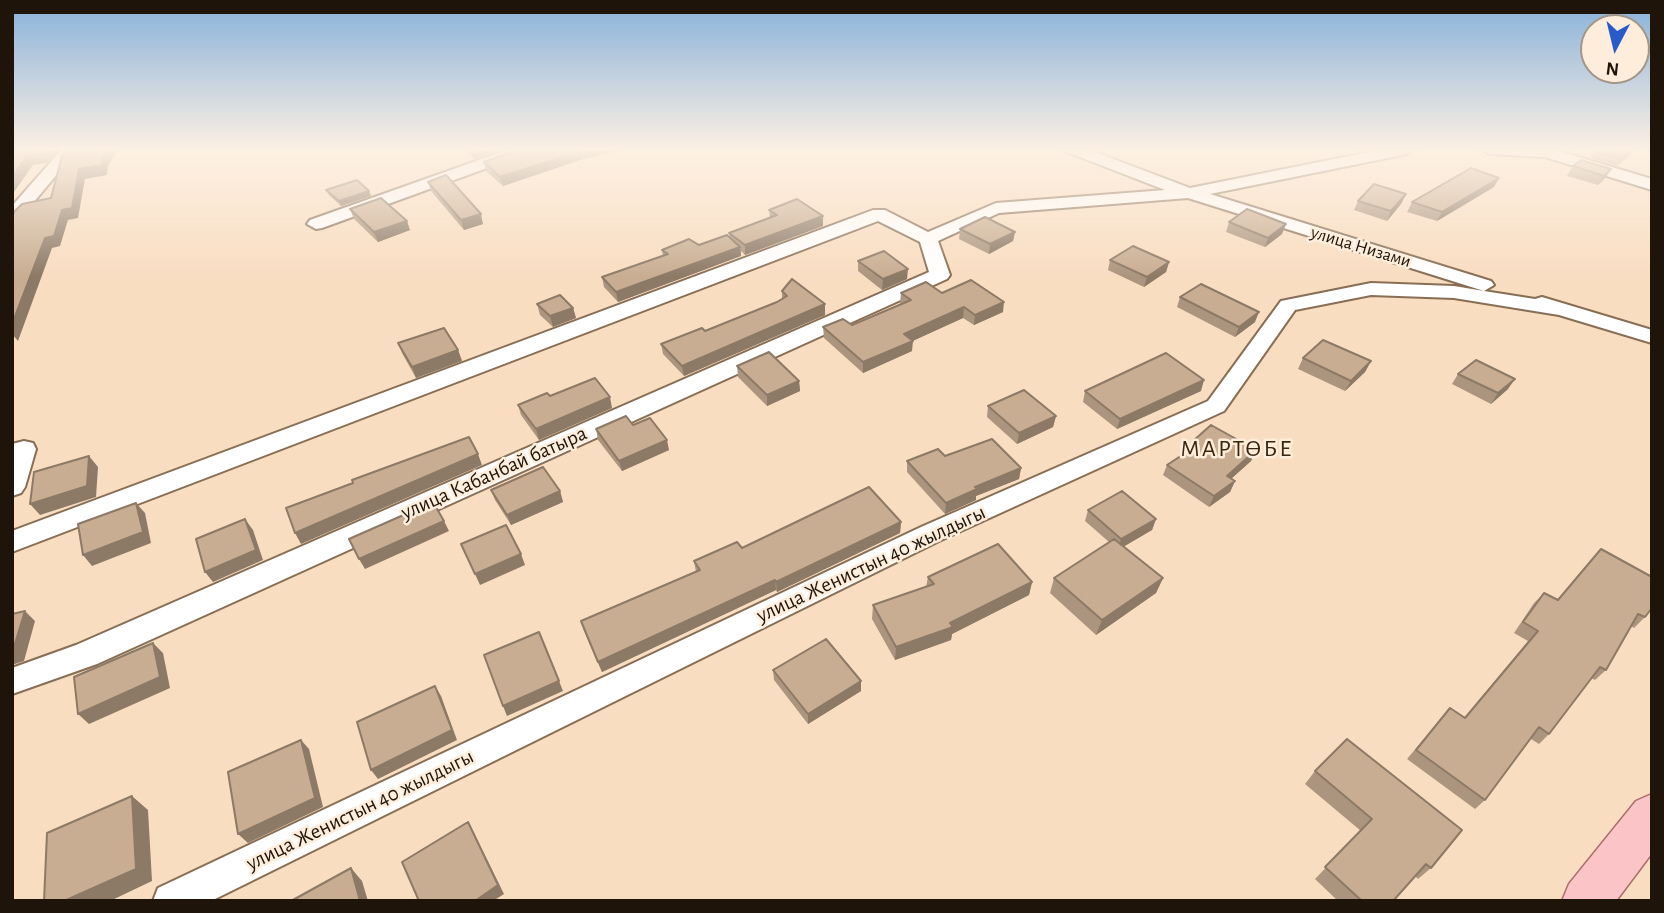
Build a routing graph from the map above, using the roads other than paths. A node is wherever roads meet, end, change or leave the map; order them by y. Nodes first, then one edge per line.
1 (34, 192) edge
2 (406, 192) edge
3 (1185, 192) edge
4 (1196, 192) edge
5 (1189, 193) junction
6 (12, 218) edge
7 (316, 224) dead end
8 (928, 239) junction
9 (1558, 309) junction
10 (1652, 337) edge
11 (12, 452) edge
12 (12, 487) edge
13 (12, 542) edge
14 (12, 681) edge
15 (1652, 816) edge
16 (171, 901) edge
17 (1586, 901) edge

1 - 6 street
2 - 7 street
3 - 5 street, улица Низами
4 - 5 street
5 - 8 street
5 - 9 street, улица Низами
8 - 13 street
8 - 14 street, улица Кабанбай батыра
9 - 10 street, улица Низами
9 - 16 street, улица Женистын 40 жылдыгы
11 - 12 street
15 - 17 main road

